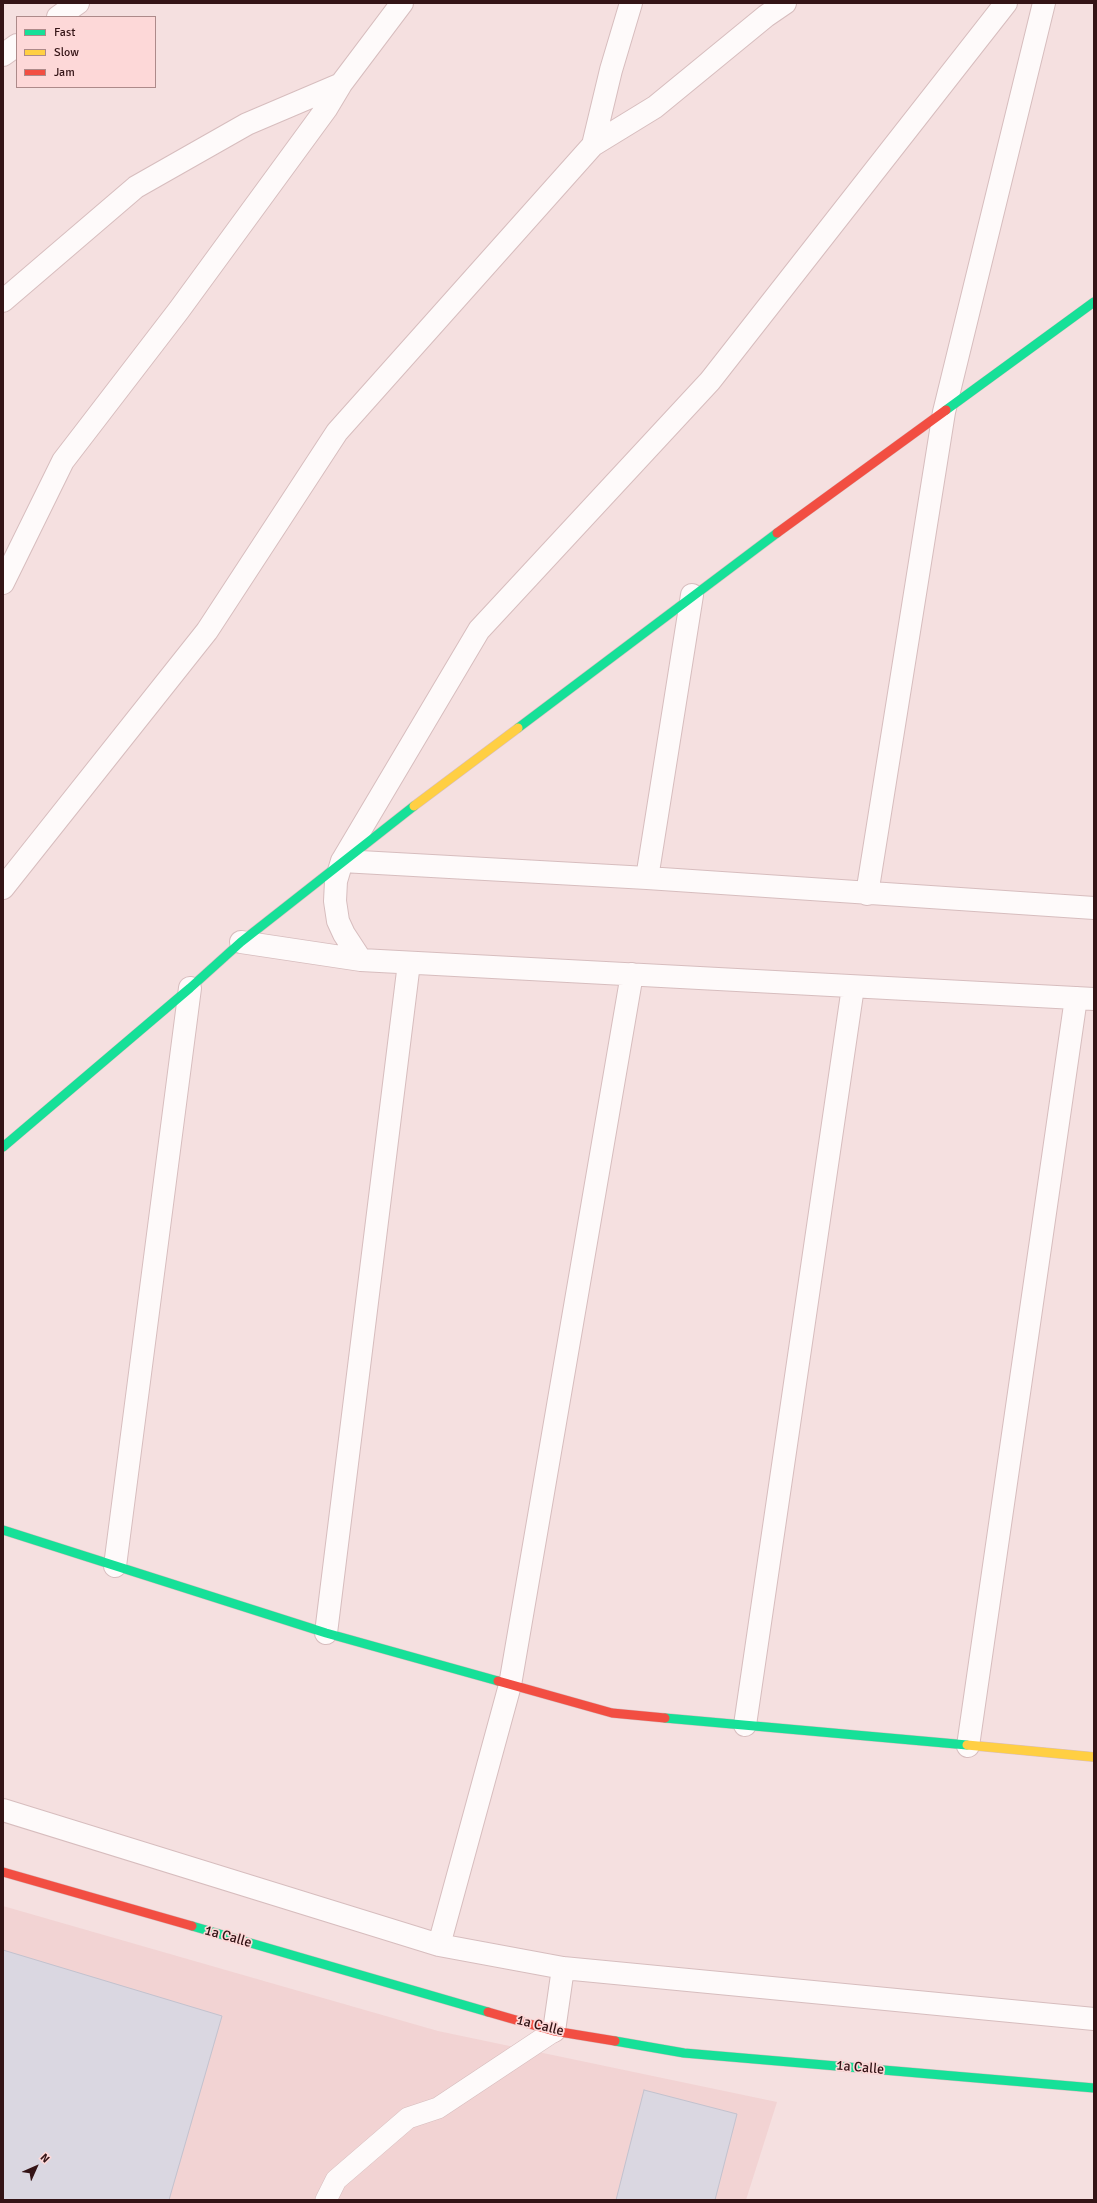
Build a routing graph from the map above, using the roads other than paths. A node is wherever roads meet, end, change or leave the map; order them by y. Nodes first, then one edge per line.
1 (78, 3) edge
2 (402, 3) edge
3 (631, 3) edge
4 (785, 3) edge
5 (1006, 3) edge
6 (1044, 3) edge
7 (59, 16) edge
8 (16, 46) edge
9 (3, 55) edge
10 (341, 84) junction
11 (593, 145) junction
12 (3, 301) edge
13 (1094, 302) edge
14 (944, 412) junction
15 (3, 582) edge
16 (692, 596) junction
17 (342, 861) junction
18 (647, 878) junction
19 (3, 888) edge
20 (867, 894) junction
21 (1094, 908) edge
22 (241, 942) junction
23 (360, 960) junction
24 (409, 963) junction
25 (632, 974) junction
26 (853, 987) junction
27 (190, 988) junction
28 (1085, 999) edge
29 (3, 1147) edge
30 (3, 1530) edge
31 (115, 1566) junction
32 (326, 1633) junction
33 (510, 1685) junction
34 (745, 1725) junction
35 (968, 1746) junction
36 (1094, 1757) edge
37 (3, 1810) edge
38 (3, 1872) edge
39 (439, 1945) junction
40 (563, 1968) junction
41 (1094, 2019) edge
42 (554, 2031) junction
43 (1094, 2088) edge
44 (326, 2200) edge

1 - 7 street
2 - 10 street
3 - 11 street
4 - 11 street
5 - 17 street
6 - 14 street
8 - 9 street
10 - 12 street
10 - 15 street
11 - 19 street
13 - 14 street
14 - 16 street
14 - 20 street
16 - 17 street
16 - 18 street
17 - 18 street
17 - 22 street
17 - 23 street
18 - 20 street
20 - 21 street
22 - 23 street
22 - 27 street
23 - 24 street
24 - 25 street
24 - 32 street
25 - 26 street
25 - 33 street
26 - 28 street
26 - 34 street
27 - 29 street
27 - 31 street
28 - 35 street
30 - 31 street
31 - 32 street
32 - 33 street
33 - 34 street
33 - 39 street
34 - 35 street
35 - 36 street
37 - 39 street
38 - 42 street, 1a Calle
39 - 40 street
40 - 41 street
40 - 42 street
42 - 43 street, 1a Calle
42 - 44 lane

